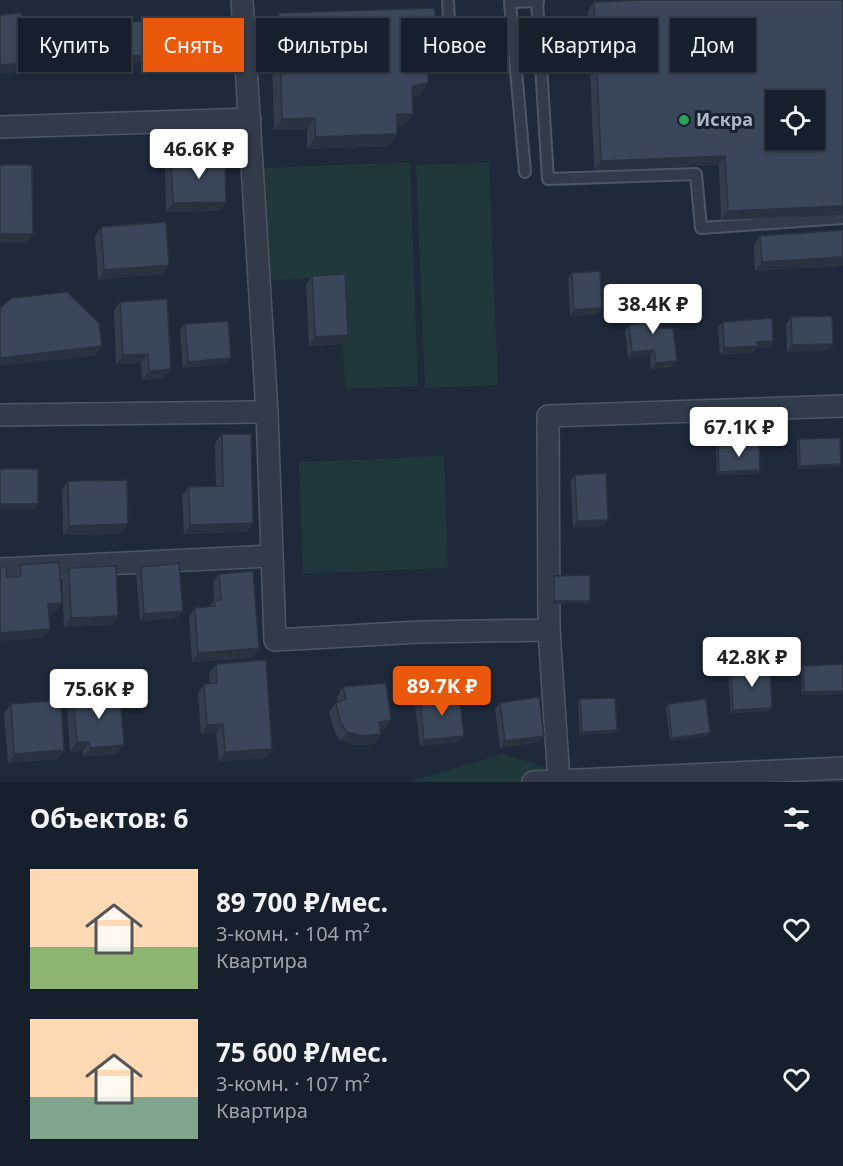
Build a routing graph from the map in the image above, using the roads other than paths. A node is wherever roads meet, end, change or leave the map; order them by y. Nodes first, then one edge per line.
1 (242, 0) edge
2 (448, 0) edge
3 (537, 0) edge
4 (449, 18) edge
5 (250, 119) junction
6 (0, 127) edge
7 (525, 172) dead end
8 (843, 218) edge
9 (843, 406) edge
10 (267, 412) junction
11 (0, 415) edge
12 (272, 556) junction
13 (0, 569) edge
14 (549, 630) junction
15 (843, 768) edge
16 (559, 781) edge
17 (533, 782) edge

1 - 5 street
2 - 4 lane
3 - 7 lane
3 - 8 lane
5 - 6 street
5 - 10 street
9 - 14 street
10 - 11 street
10 - 12 street
12 - 13 street
12 - 14 street
14 - 16 street
15 - 16 street
16 - 17 street

